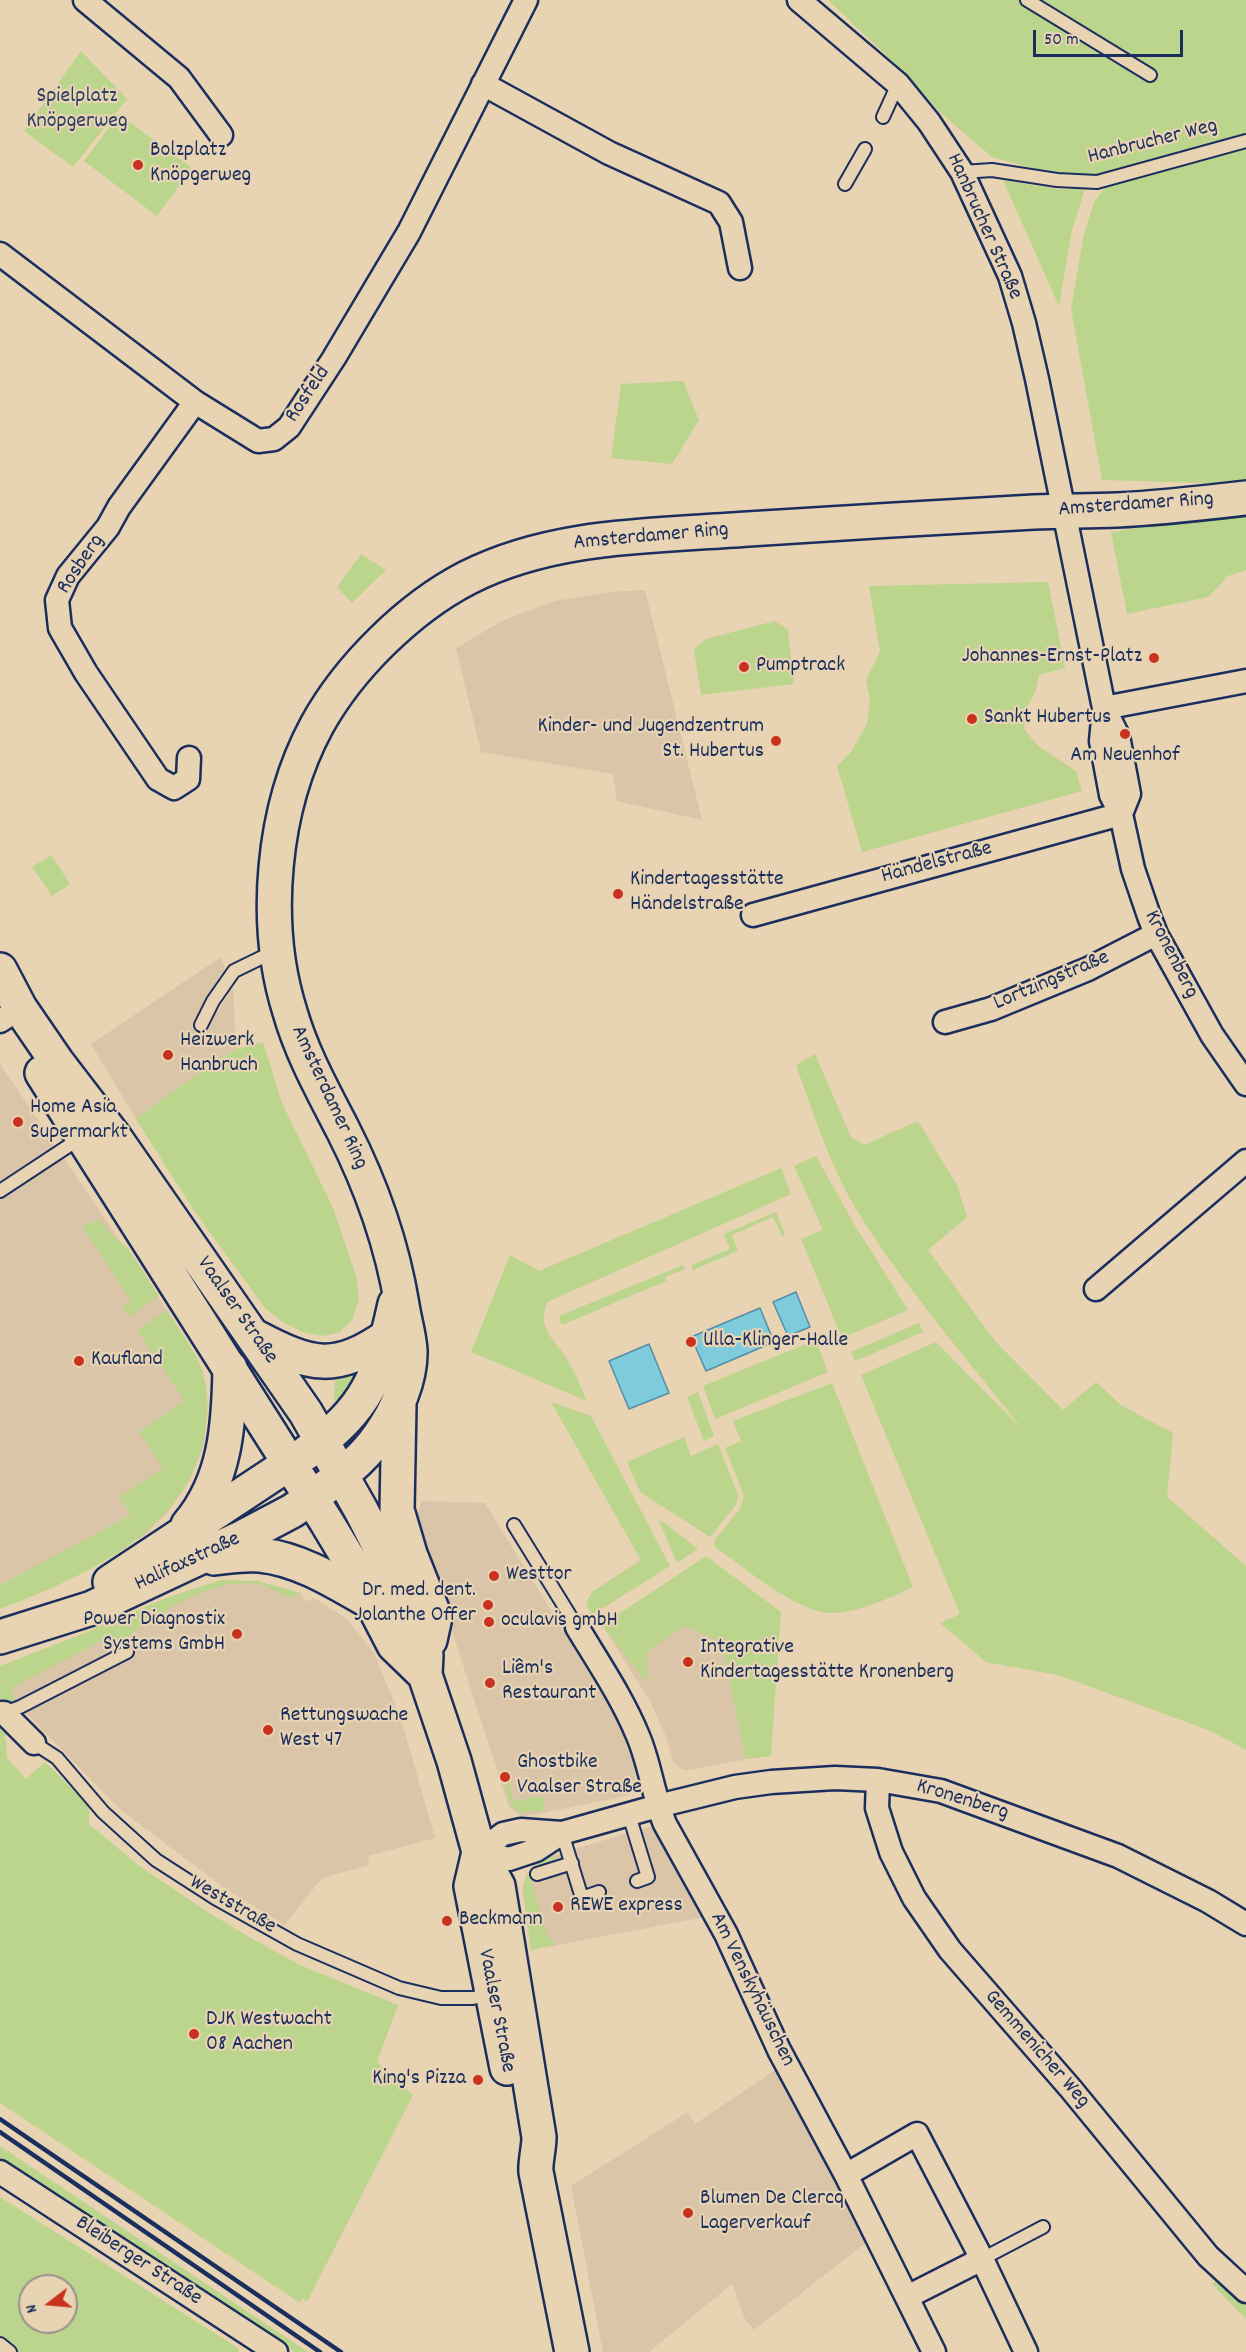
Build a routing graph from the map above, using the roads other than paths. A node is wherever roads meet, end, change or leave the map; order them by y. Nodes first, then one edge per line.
1 (85, 0) edge
2 (526, 0) edge
3 (799, 0) edge
4 (1027, 0) edge
5 (1150, 75) dead end
6 (483, 84) junction
7 (898, 84) junction
8 (883, 117) dead end
9 (221, 135) dead end
10 (1246, 141) edge
11 (866, 149) dead end
12 (963, 172) junction
13 (845, 184) dead end
14 (0, 254) edge
15 (740, 268) dead end
16 (195, 402) junction
17 (1246, 498) edge
18 (1064, 511) junction
19 (1246, 681) edge
20 (1104, 708) junction
21 (189, 758) dead end
22 (1121, 814) junction
23 (753, 915) dead end
24 (1156, 934) junction
25 (276, 951) junction
26 (0, 970) edge
27 (7, 1012) edge
28 (945, 1022) dead end
29 (201, 1025) dead end
30 (1246, 1084) edge
31 (97, 1136) junction
32 (1246, 1161) edge
33 (0, 1191) edge
34 (399, 1285) junction
35 (1096, 1290) dead end
36 (389, 1335) junction
37 (254, 1336) junction
38 (230, 1368) junction
39 (399, 1400) junction
40 (306, 1452) junction
41 (327, 1486) junction
42 (514, 1525) dead end
43 (187, 1548) junction
44 (374, 1604) junction
45 (577, 1627) joint
46 (0, 1637) edge
47 (127, 1652) dead end
48 (420, 1664) junction
49 (2, 1713) edge
50 (34, 1743) joint
51 (878, 1780) junction
52 (658, 1806) junction
53 (629, 1815) junction
54 (562, 1833) junction
55 (480, 1852) junction
56 (572, 1863) junction
57 (537, 1874) dead end
58 (637, 1881) dead end
59 (600, 1892) dead end
60 (1246, 1924) edge
61 (504, 1992) junction
62 (0, 2172) edge
63 (846, 2175) junction
64 (1043, 2227) dead end
65 (982, 2259) junction
66 (1246, 2291) edge
67 (907, 2297) junction
68 (0, 2344) edge
69 (255, 2345) edge
70 (10, 2352) edge
71 (276, 2352) edge
72 (572, 2352) edge
73 (934, 2352) edge
74 (1026, 2352) edge

1 - 9 street
2 - 6 street, Rosfeld
3 - 7 street, Hanbrucher Straße
4 - 5 lane
6 - 15 street
6 - 16 street, Rosfeld
7 - 8 lane
7 - 12 street, Hanbrucher Straße
10 - 12 lane, Hanbrucher Weg
11 - 13 lane
12 - 18 street, Hanbrucher Straße
14 - 16 street, Rosfeld
16 - 21 street, Rosberg
17 - 18 main road, Amsterdamer Ring
18 - 20 street, Kronenberg
18 - 25 main road, Amsterdamer Ring
19 - 20 street
20 - 22 street, Kronenberg
22 - 23 street, Händelstraße
22 - 24 street, Kronenberg
24 - 28 street, Lortzingstraße
24 - 30 street, Kronenberg
25 - 29 lane
25 - 34 main road, Amsterdamer Ring
26 - 27 main road, Vaalser Straße
27 - 31 main road, Vaalser Straße
31 - 33 lane
31 - 37 main road, Vaalser Straße
31 - 38 main road, Vaalser Straße
32 - 35 street
34 - 36 main road, Amsterdamer Ring
34 - 39 main road, Amsterdamer Ring
36 - 37 main road
36 - 40 main road, Amsterdamer Ring
37 - 40 main road, Vaalser Straße
38 - 40 main road, Vaalser Straße
38 - 43 main road
39 - 41 main road, Amsterdamer Ring
39 - 48 main road
40 - 41 main road, Vaalser Straße
40 - 43 main road, Halifaxstraße
41 - 43 main road, Halifaxstraße
41 - 44 main road, Vaalser Straße
41 - 48 main road, Vaalser Straße
42 - 45 lane
43 - 44 main road
43 - 46 main road, Halifaxstraße
44 - 48 main road, Vaalser Straße
45 - 52 street
47 - 49 lane
48 - 55 main road, Vaalser Straße
49 - 50 street, Weststraße
50 - 61 lane, Weststraße
51 - 52 street, Kronenberg
51 - 60 street, Kronenberg
51 - 66 street, Gemmenicher Weg
52 - 53 street, Kronenberg
52 - 63 street, Am Venskyhäuschen
53 - 54 street, Kronenberg
53 - 58 lane
54 - 55 street, Kronenberg
54 - 56 lane
55 - 61 main road, Vaalser Straße
56 - 57 lane
56 - 59 lane
61 - 72 main road, Vaalser Straße
62 - 69 street, Bleiberger Straße
63 - 65 street
63 - 67 street, Am Venskyhäuschen
64 - 65 lane
65 - 67 street
65 - 74 street
67 - 73 street, Am Venskyhäuschen
68 - 70 lane
69 - 71 street, Bleiberger Straße

